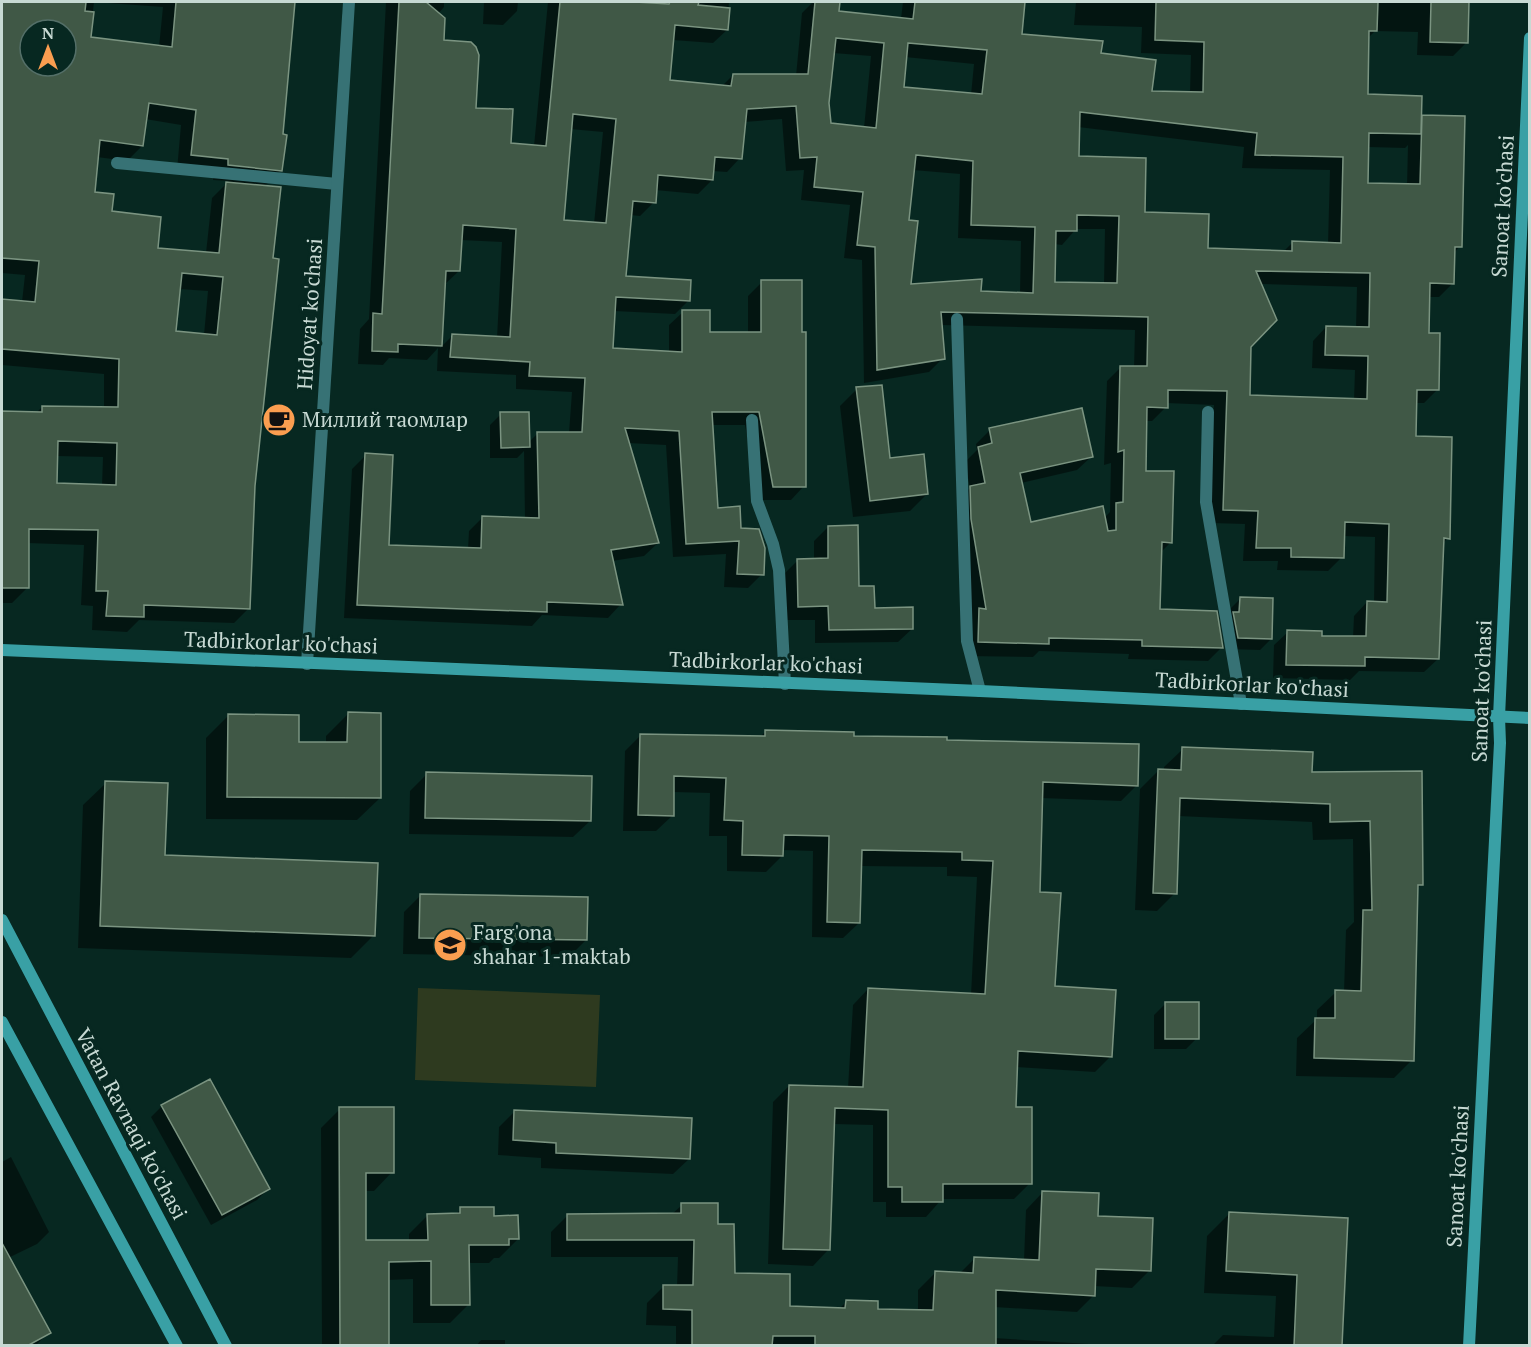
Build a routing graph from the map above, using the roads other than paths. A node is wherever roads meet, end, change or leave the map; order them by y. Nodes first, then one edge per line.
1 (348, 2) edge
2 (1530, 38) edge
3 (117, 163) dead end
4 (337, 184) junction
5 (957, 319) dead end
6 (1208, 412) dead end
7 (752, 420) dead end
8 (2, 650) edge
9 (307, 664) junction
10 (785, 684) junction
11 (980, 691) junction
12 (1241, 704) junction
13 (1499, 717) junction
14 (1530, 718) edge
15 (2, 920) edge
16 (2, 1022) edge
17 (177, 1346) edge
18 (226, 1346) edge
19 (1469, 1346) edge

1 - 4 street, Hidoyat ko'chasi
2 - 13 main road, Sanoat ko'chasi
3 - 4 street
4 - 9 street, Hidoyat ko'chasi
5 - 11 street
6 - 12 street
7 - 10 street
8 - 9 main road, Tadbirkorlar ko'chasi
9 - 10 main road, Tadbirkorlar ko'chasi
10 - 11 main road, Tadbirkorlar ko'chasi
11 - 12 main road, Tadbirkorlar ko'chasi
12 - 13 main road, Tadbirkorlar ko'chasi
13 - 14 main road, Tadbirkorlar ko'chasi
13 - 19 main road, Sanoat ko'chasi
15 - 18 main road, Vatan Ravnaqi ko'chasi
16 - 17 main road

